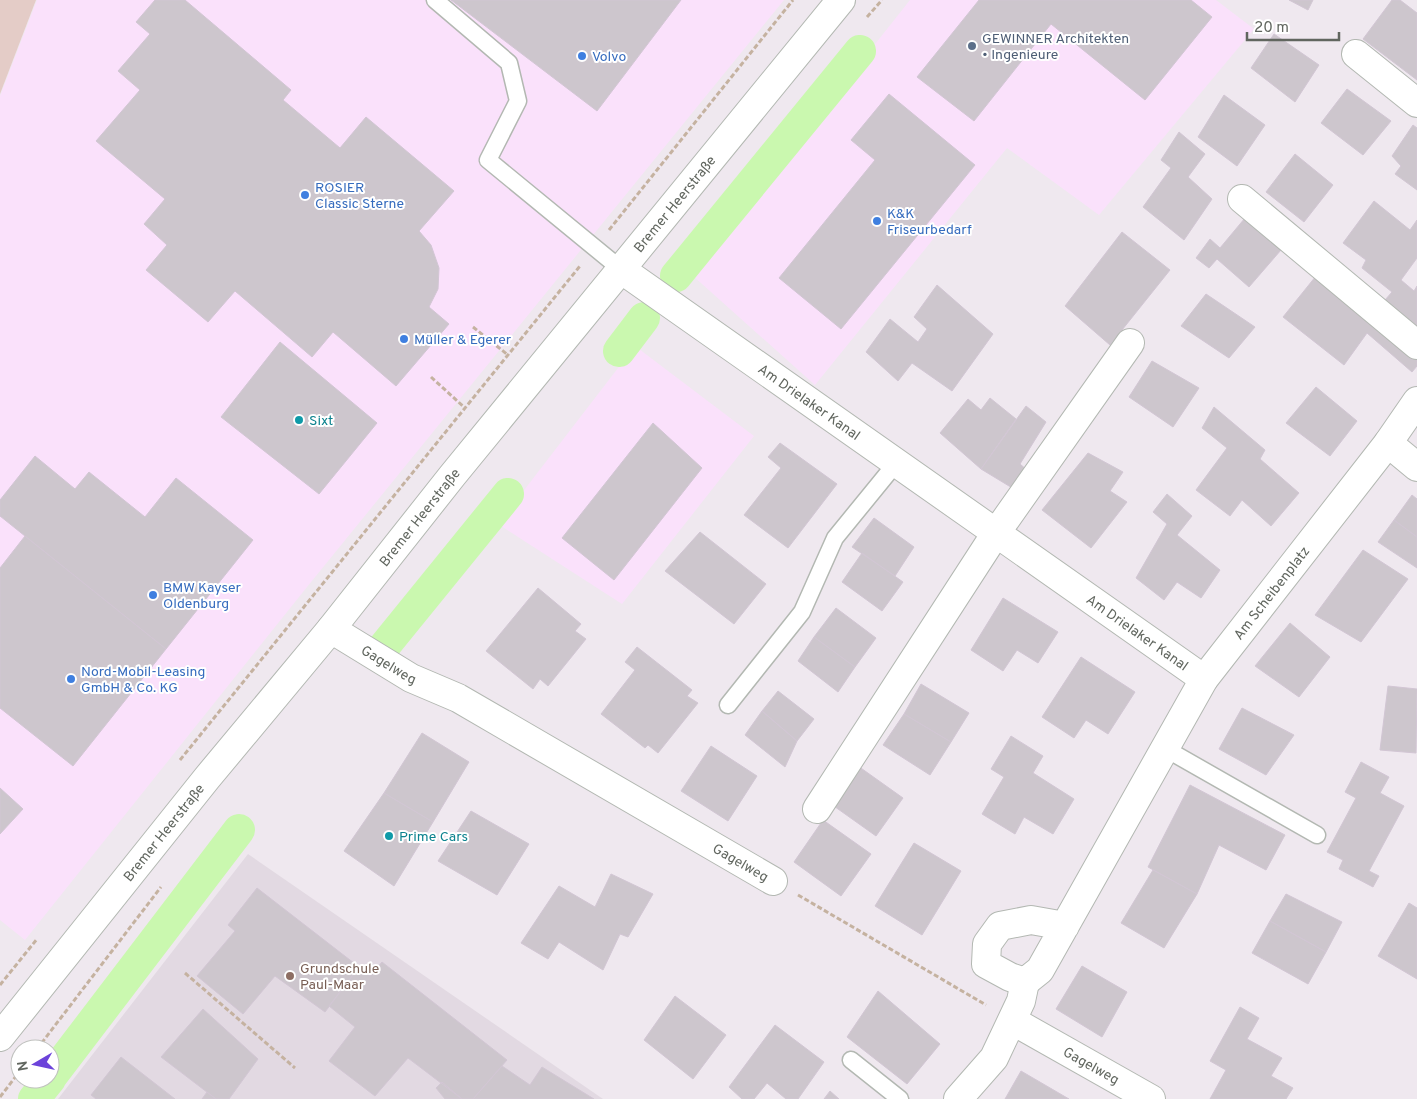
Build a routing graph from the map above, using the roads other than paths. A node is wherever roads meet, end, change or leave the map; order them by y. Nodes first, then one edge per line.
1 (436, 0) edge
2 (841, 0) edge
3 (1356, 54) dead end
4 (1417, 103) edge
5 (1242, 199) dead end
6 (622, 270) junction
7 (1130, 343) dead end
8 (1417, 344) edge
9 (1417, 401) edge
10 (1388, 443) junction
11 (897, 462) junction
12 (1417, 467) edge
13 (996, 533) junction
14 (331, 629) junction
15 (1204, 679) junction
16 (728, 705) dead end
17 (1166, 750) junction
18 (817, 809) dead end
19 (1317, 835) dead end
20 (773, 881) road end
21 (1065, 926) junction
22 (1025, 982) junction
23 (1013, 1021) junction
24 (4, 1024) edge
25 (851, 1060) dead end
26 (900, 1099) edge
27 (958, 1099) edge
28 (1151, 1099) edge

1 - 6 lane
2 - 6 street, Bremer Heerstraße
3 - 4 street
5 - 8 street
6 - 11 street, Am Drielaker Kanal
6 - 14 street, Bremer Heerstraße
7 - 13 street
9 - 10 street, Am Scheibenplatz
10 - 12 street
10 - 15 street, Am Scheibenplatz
11 - 13 street, Am Drielaker Kanal
11 - 16 lane
13 - 15 street, Am Drielaker Kanal
13 - 18 street
14 - 20 street, Gagelweg
14 - 24 street, Bremer Heerstraße
15 - 17 street, Am Scheibenplatz
17 - 19 lane
17 - 21 street, Am Scheibenplatz
21 - 22 street, Am Scheibenplatz
21 - 22 street
22 - 23 street
23 - 27 street
23 - 28 street, Gagelweg
25 - 26 lane

